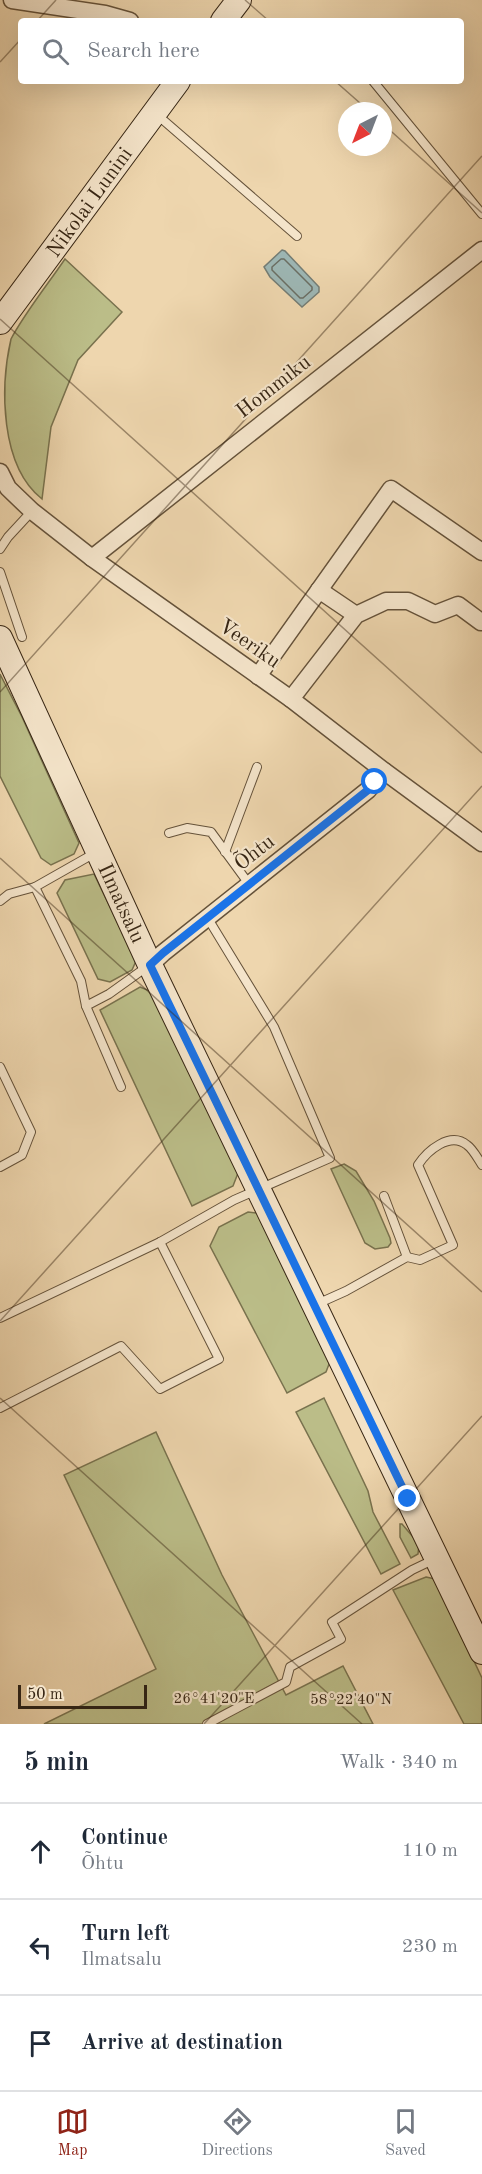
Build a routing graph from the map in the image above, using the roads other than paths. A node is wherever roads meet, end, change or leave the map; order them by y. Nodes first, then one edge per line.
1 (12, 0) edge
2 (239, 0) edge
3 (119, 18) edge
4 (225, 18) edge
5 (176, 84) edge
6 (375, 84) edge
7 (154, 113) junction
8 (482, 214) edge
9 (297, 236) dead end
10 (482, 250) edge
11 (0, 322) edge
12 (0, 472) edge
13 (32, 511) junction
14 (0, 549) edge
15 (482, 552) edge
16 (92, 558) junction
17 (0, 572) edge
18 (319, 590) junction
19 (356, 615) junction
20 (481, 622) edge
21 (11, 638) edge
22 (258, 676) junction
23 (291, 699) junction
24 (257, 767) dead end
25 (384, 771) junction
26 (169, 833) dead end
27 (482, 843) edge
28 (98, 851) junction
29 (225, 852) junction
30 (249, 884) junction
31 (35, 887) junction
32 (0, 901) edge
33 (207, 917) junction
34 (150, 965) junction
35 (86, 1006) junction
36 (0, 1067) edge
37 (121, 1087) dead end
38 (482, 1165) edge
39 (0, 1167) edge
40 (259, 1190) junction
41 (384, 1196) dead end
42 (160, 1242) junction
43 (407, 1257) junction
44 (314, 1305) junction
45 (0, 1318) edge
46 (0, 1408) edge
47 (436, 1558) junction
48 (482, 1653) edge
49 (207, 1724) edge

1 - 3 street
2 - 4 street
5 - 7 street, Nikolai Lunini
6 - 8 lane
7 - 9 lane
7 - 11 street, Nikolai Lunini
10 - 16 street, Hommiku
12 - 13 street, Veeriku
13 - 14 lane
13 - 16 street, Veeriku
15 - 18 street
16 - 22 street, Veeriku
17 - 21 lane
18 - 19 street
18 - 22 street
19 - 20 street
19 - 23 street
21 - 28 street, Ilmatsalu
22 - 23 street, Veeriku
23 - 25 street, Veeriku
24 - 29 lane
25 - 27 street, Veeriku
25 - 30 street, Õhtu
26 - 29 lane
28 - 31 lane
28 - 34 street, Ilmatsalu
29 - 30 lane
30 - 33 street, Õhtu
31 - 32 lane
31 - 35 lane
33 - 34 street, Õhtu
33 - 40 lane
34 - 35 lane
34 - 40 street, Ilmatsalu
35 - 37 lane
36 - 39 lane
38 - 43 lane
40 - 42 lane
40 - 44 street, Ilmatsalu
41 - 43 lane
42 - 45 lane
42 - 46 lane
43 - 44 lane
44 - 47 street, Ilmatsalu
47 - 48 street, Ilmatsalu
47 - 49 lane

